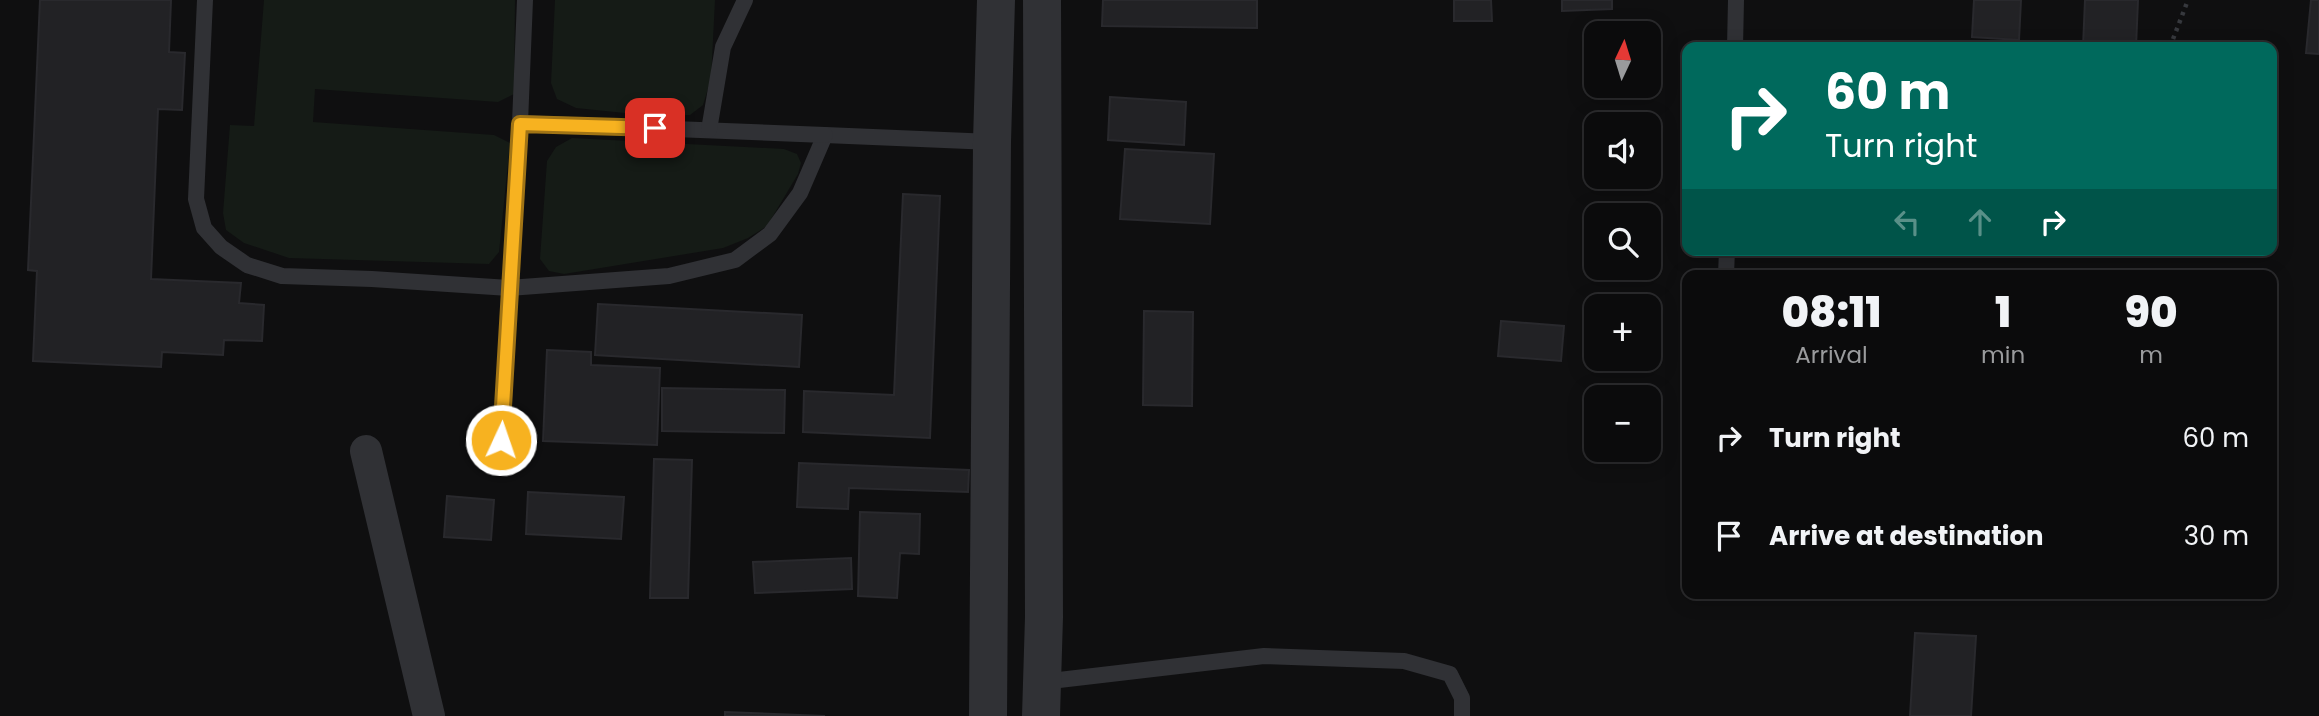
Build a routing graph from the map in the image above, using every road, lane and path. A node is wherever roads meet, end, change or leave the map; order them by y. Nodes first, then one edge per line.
1 (205, 0) edge
2 (525, 0) edge
3 (745, 0) edge
4 (996, 0) edge
5 (1042, 0) edge
6 (1736, 0) edge
7 (2188, 0) edge
8 (1735, 42) edge
9 (2171, 42) edge
10 (520, 124) junction
11 (709, 130) junction
12 (825, 135) junction
13 (992, 142) junction
14 (509, 288) junction
15 (501, 440) dead end
16 (366, 451) dead end
17 (1042, 699) edge
18 (429, 716) edge
19 (988, 716) edge
20 (1462, 716) edge

1 - 14 lane
2 - 10 lane
3 - 11 lane
4 - 13 street
5 - 17 street
6 - 8 lane
7 - 9 path
10 - 11 lane
10 - 14 lane
11 - 12 lane
12 - 13 lane
12 - 14 lane
13 - 19 street
14 - 15 lane
16 - 18 street
17 - 20 lane

